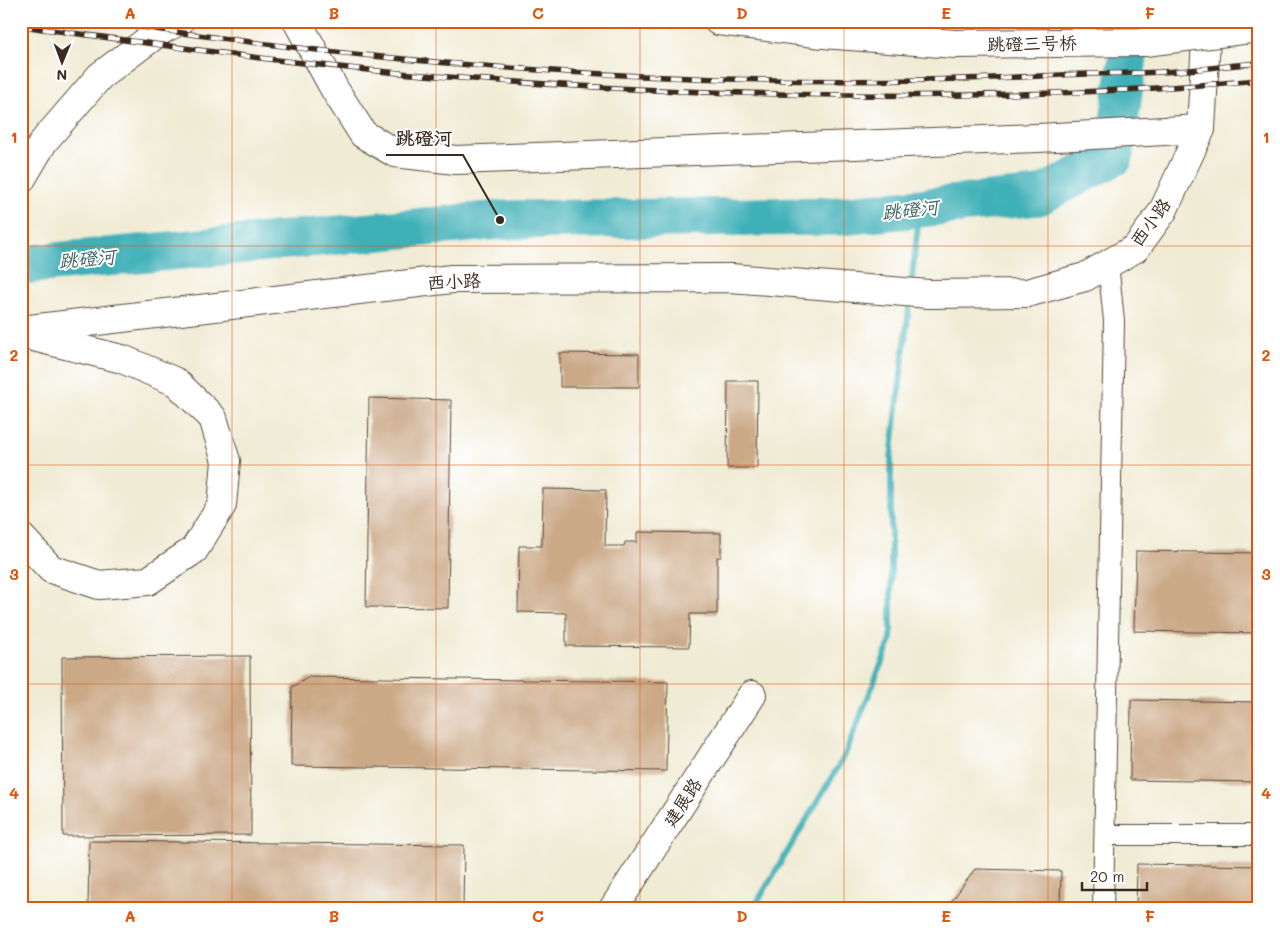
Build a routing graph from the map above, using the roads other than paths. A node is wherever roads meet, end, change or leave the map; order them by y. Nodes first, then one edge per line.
1 (180, 21) edge
2 (297, 21) edge
3 (718, 21) edge
4 (1207, 21) edge
5 (1259, 28) edge
6 (1190, 130) junction
7 (21, 180) edge
8 (1108, 263) junction
9 (21, 330) edge
10 (21, 334) edge
11 (21, 537) edge
12 (752, 695) dead end
13 (1105, 835) junction
14 (1259, 835) edge
15 (613, 909) edge
16 (1103, 909) edge

1 - 7 main road
2 - 6 main road
3 - 5 main road, 跳磴三号桥, bridge
4 - 6 main road, 西小路
6 - 8 main road, 西小路
8 - 9 main road, 西小路
8 - 13 street
10 - 11 main road
12 - 15 main road, 建展路
13 - 14 street
13 - 16 street

